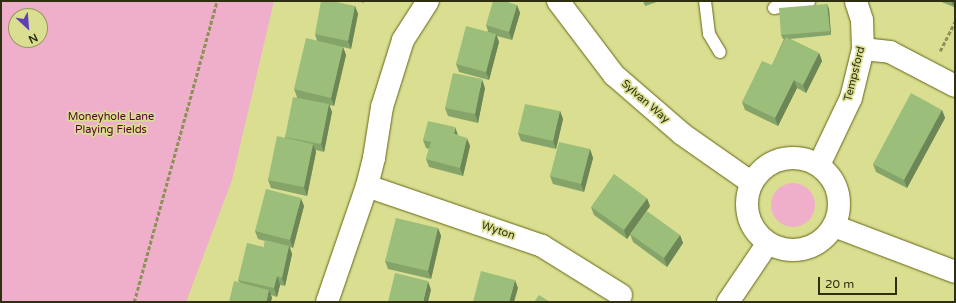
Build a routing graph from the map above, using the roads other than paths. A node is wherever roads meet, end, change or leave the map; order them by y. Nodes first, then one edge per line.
1 (428, 1) edge
2 (558, 1) edge
3 (705, 1) edge
4 (809, 1) edge
5 (856, 1) edge
6 (774, 8) dead end
7 (863, 49) junction
8 (720, 52) dead end
9 (955, 86) edge
10 (819, 166) junction
11 (752, 184) junction
12 (367, 186) junction
13 (834, 226) junction
14 (768, 242) junction
15 (955, 272) edge
16 (621, 295) dead end
17 (327, 302) edge
18 (728, 302) edge

1 - 12 street
2 - 11 street, Sylvan Way
3 - 8 lane
4 - 6 lane
5 - 7 street, Tempsford
7 - 9 street
7 - 10 street, Tempsford
10 - 11 street
10 - 13 street
11 - 14 street
12 - 16 street, Wyton
12 - 17 street
13 - 14 street
13 - 15 street
14 - 18 street

